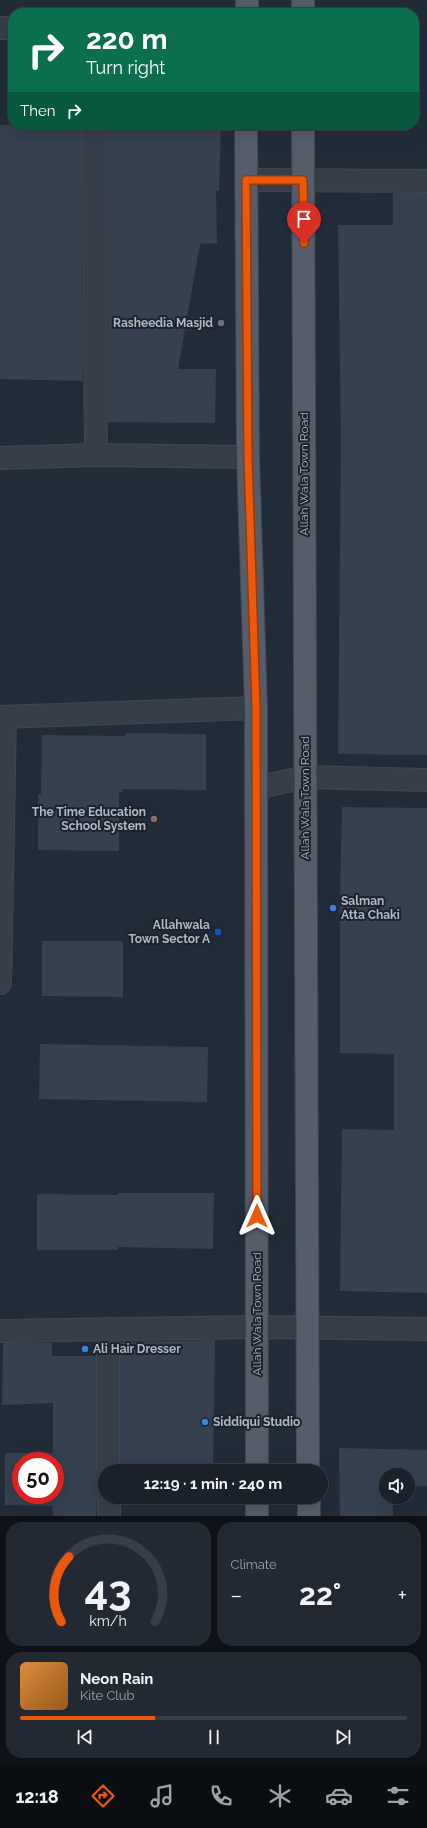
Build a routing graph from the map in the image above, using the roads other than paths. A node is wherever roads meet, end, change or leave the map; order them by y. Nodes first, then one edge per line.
1 (94, 130) edge
2 (246, 130) edge
3 (303, 130) edge
4 (246, 180) junction
5 (303, 180) junction
6 (427, 181) edge
7 (96, 455) junction
8 (248, 457) junction
9 (0, 458) edge
10 (256, 708) junction
11 (2, 717) edge
12 (305, 777) junction
13 (427, 780) edge
14 (256, 788) junction
15 (0, 983) edge
16 (257, 1327) junction
17 (308, 1328) junction
18 (427, 1329) edge
19 (108, 1330) junction
20 (0, 1331) edge
21 (108, 1464) edge
22 (257, 1464) edge
23 (308, 1464) edge
24 (109, 1504) edge
25 (257, 1504) edge
26 (308, 1504) edge
27 (109, 1516) edge
28 (257, 1516) edge
29 (309, 1516) edge

1 - 7 street
2 - 4 main road, Allah Wala Town Road
3 - 5 main road, Allah Wala Town Road
4 - 5 street
4 - 8 main road, Allah Wala Town Road
5 - 6 street
5 - 12 main road, Allah Wala Town Road
7 - 8 street
7 - 9 street
8 - 10 main road, Allah Wala Town Road
10 - 11 street
10 - 14 main road, Allah Wala Town Road
11 - 15 street
12 - 13 street
12 - 14 street
12 - 17 main road, Allah Wala Town Road
14 - 16 main road, Allah Wala Town Road
16 - 17 street
16 - 19 street
16 - 22 main road, Allah Wala Town Road
17 - 18 street
17 - 23 main road, Allah Wala Town Road
19 - 20 street
19 - 21 street
24 - 27 street
25 - 28 main road
26 - 29 main road

